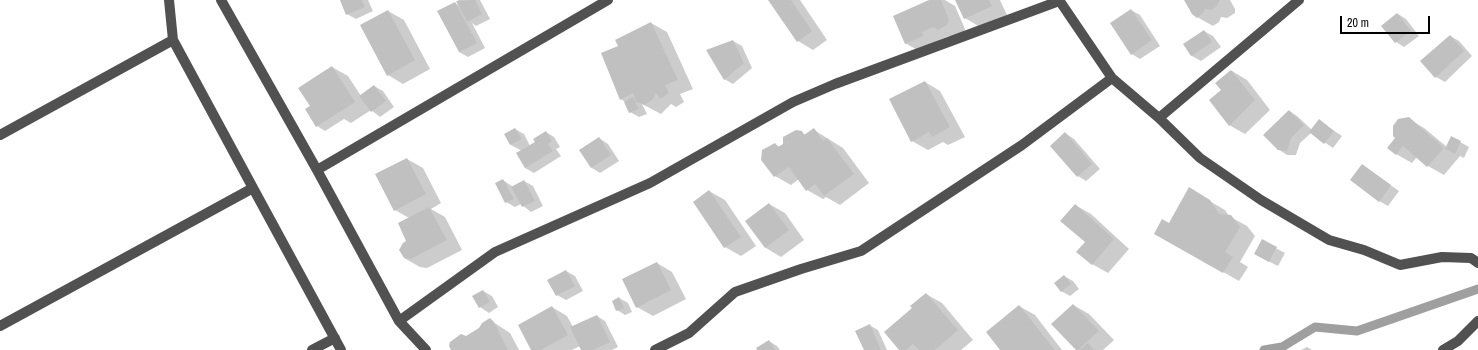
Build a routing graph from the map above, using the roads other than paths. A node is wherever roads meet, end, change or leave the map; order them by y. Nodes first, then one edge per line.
1 (169, 0) edge
2 (221, 0) edge
3 (608, 0) edge
4 (1059, 0) edge
5 (1299, 0) edge
6 (173, 40) junction
7 (1112, 78) junction
8 (1159, 118) junction
9 (0, 135) edge
10 (317, 170) junction
11 (253, 188) junction
12 (1478, 263) edge
13 (399, 321) junction
14 (1478, 322) edge
15 (0, 326) edge
16 (335, 338) junction
17 (1458, 346) edge
18 (312, 350) edge
19 (341, 350) edge
20 (426, 350) edge
21 (655, 350) edge
22 (1443, 350) edge

1 - 6 street
2 - 10 street
3 - 10 street
4 - 7 street
4 - 13 street
5 - 8 street
6 - 9 street
6 - 11 street
7 - 8 street
7 - 21 street
8 - 12 street
10 - 13 street
11 - 15 street
11 - 16 street
13 - 20 street
14 - 17 street
16 - 18 street
16 - 19 street
17 - 22 street

